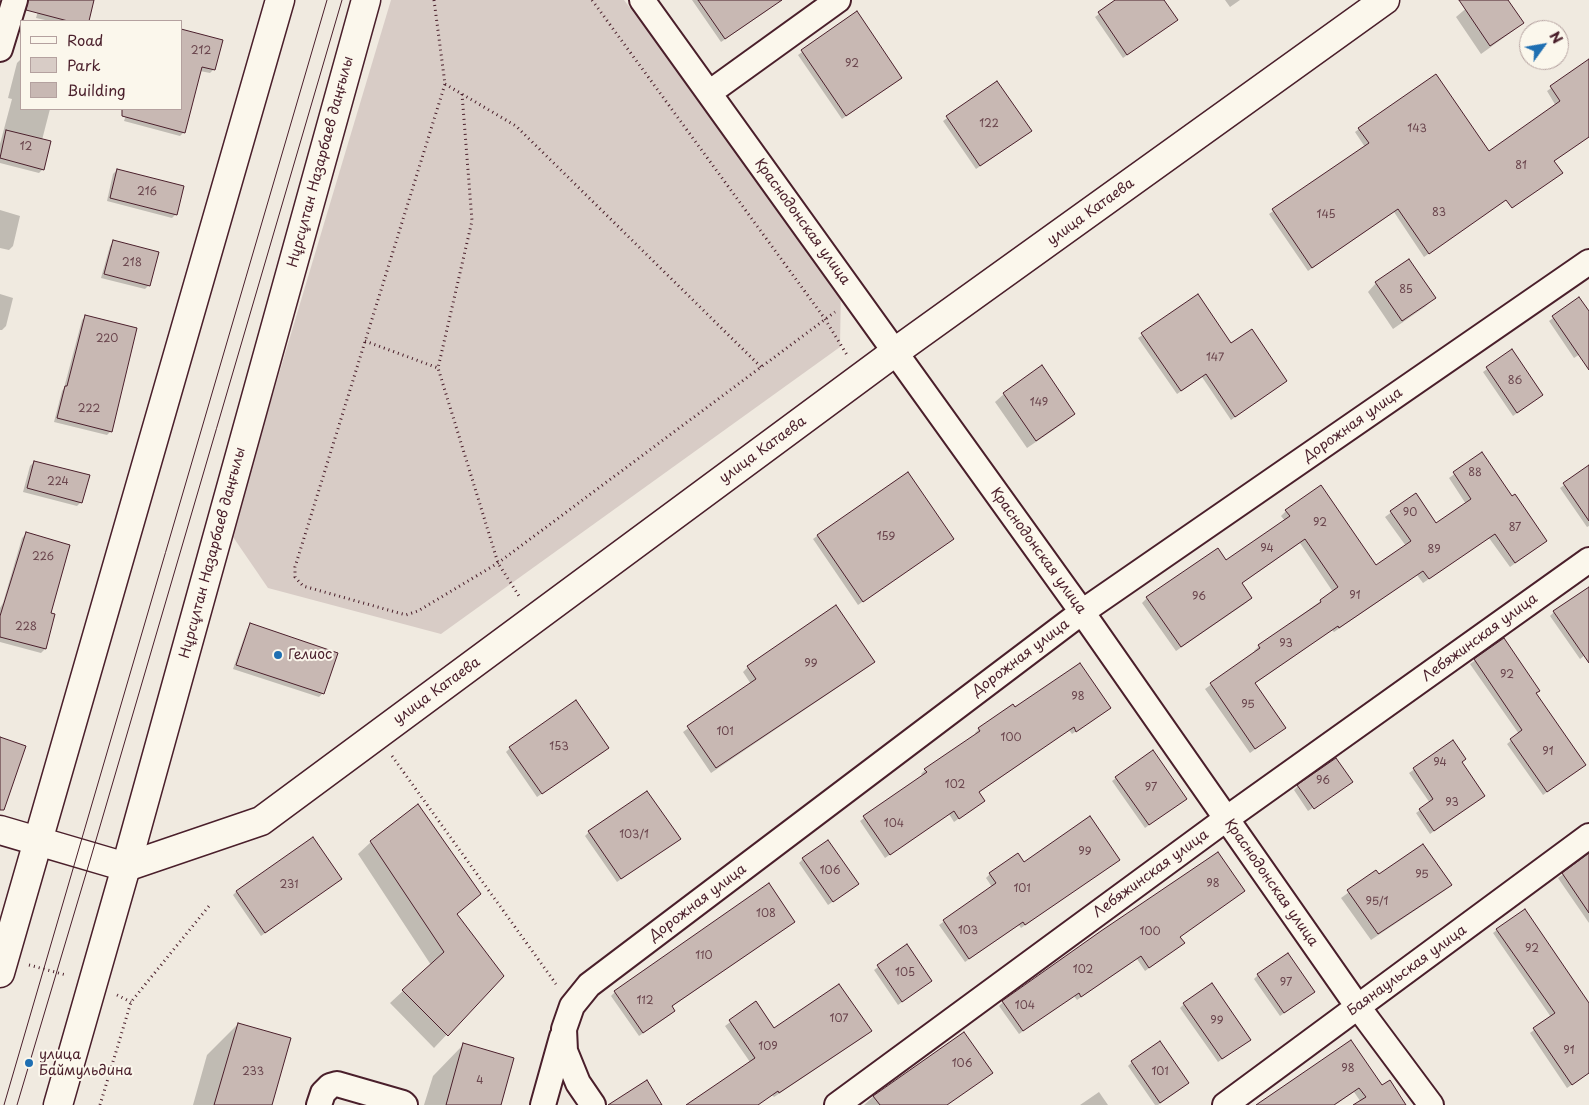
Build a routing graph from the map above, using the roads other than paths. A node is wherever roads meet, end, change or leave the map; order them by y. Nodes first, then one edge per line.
1 (14, 0) edge
2 (280, 0) edge
3 (366, 0) edge
4 (642, 0) edge
5 (838, 0) edge
6 (1385, 0) edge
7 (0, 49) edge
8 (709, 93) junction
9 (1589, 262) edge
10 (895, 352) junction
11 (1589, 560) edge
12 (1082, 612) junction
13 (1226, 819) junction
14 (0, 830) edge
15 (1589, 836) edge
16 (38, 841) junction
17 (126, 867) junction
18 (0, 973) edge
19 (1358, 1007) junction
20 (564, 1029) junction
21 (58, 1105) edge
22 (319, 1105) edge
23 (405, 1105) edge
24 (543, 1105) edge
25 (593, 1105) edge
26 (837, 1105) edge
27 (1225, 1105) edge
28 (1430, 1105) edge

1 - 7 street
2 - 16 main road
3 - 17 main road, Нұрсұлтан Назарбаев даңғылы
4 - 8 street, Краснодонская улица
5 - 8 street
6 - 10 main road, улица Катаева
8 - 10 street, Краснодонская улица
9 - 12 street, Дорожная улица
10 - 12 street, Краснодонская улица
10 - 17 main road, улица Катаева
11 - 13 street, Лебяжинская улица
12 - 13 street, Краснодонская улица
12 - 20 street, Дорожная улица
13 - 19 street, Краснодонская улица
13 - 26 street, Лебяжинская улица
14 - 16 main road
15 - 19 street, Баянаульская улица
16 - 17 main road
16 - 18 main road
17 - 21 main road, Нұрсұлтан Назарбаев даңғылы
19 - 27 street, Баянаульская улица
19 - 28 street, Краснодонская улица
20 - 24 street, Дорожная улица
20 - 25 street
22 - 23 street

